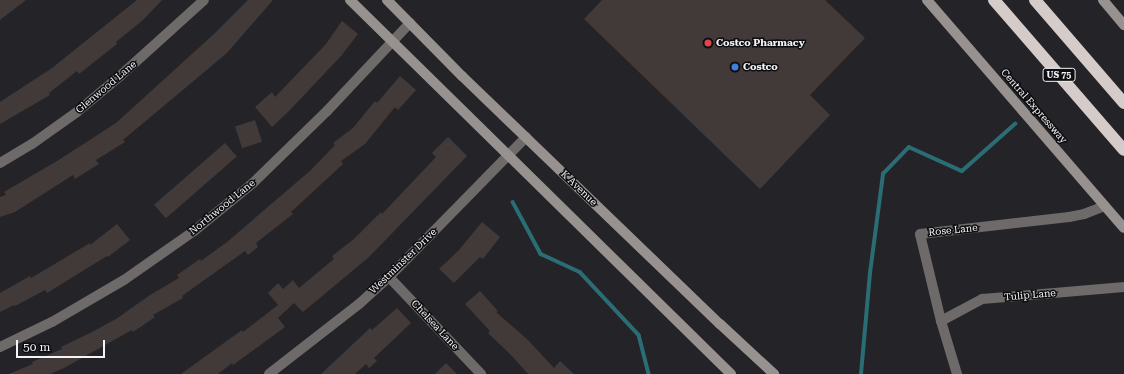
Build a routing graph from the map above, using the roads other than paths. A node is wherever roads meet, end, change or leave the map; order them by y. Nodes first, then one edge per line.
1 (204, 0) edge
2 (350, 0) edge
3 (387, 0) edge
4 (927, 0) edge
5 (994, 0) edge
6 (1035, 0) edge
7 (1103, 0) edge
8 (410, 23) junction
9 (1124, 25) edge
10 (392, 40) junction
11 (1124, 103) edge
12 (526, 136) junction
13 (1124, 150) edge
14 (508, 156) junction
15 (0, 163) edge
16 (1105, 206) junction
17 (1124, 228) edge
18 (389, 277) junction
19 (1124, 287) edge
20 (941, 321) junction
21 (0, 347) edge
22 (269, 374) edge
23 (481, 374) edge
24 (731, 374) edge
25 (774, 374) edge
26 (957, 374) edge

1 - 15 street, Glenwood Lane
2 - 10 main road
3 - 8 main road, K Avenue
4 - 16 main road, Central Expressway
5 - 13 highway, US 75
6 - 11 highway, US 75
7 - 9 main road
8 - 10 street, Northwood Lane
8 - 12 main road, K Avenue
10 - 14 main road
10 - 21 street, Northwood Lane
12 - 14 street, Westminster Drive
12 - 25 main road, K Avenue
14 - 18 street, Westminster Drive
14 - 24 main road
16 - 17 main road, Central Expressway
16 - 20 street, Rose Lane
18 - 22 street, Westminster Drive
18 - 23 street, Chelsea Lane
19 - 20 street, Tulip Lane
20 - 26 street, Rose Lane

